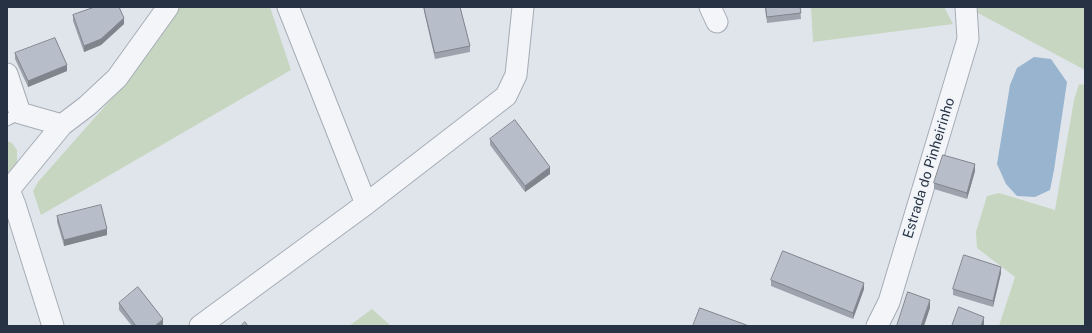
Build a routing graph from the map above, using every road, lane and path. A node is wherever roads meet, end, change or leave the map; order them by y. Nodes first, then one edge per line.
1 (168, 7) edge
2 (288, 7) edge
3 (523, 7) edge
4 (966, 7) edge
5 (7, 74) edge
6 (14, 117) edge
7 (62, 125) junction
8 (8, 191) edge
9 (366, 204) junction
10 (53, 326) edge
11 (200, 326) edge
12 (877, 326) edge

1 - 7 street
2 - 9 street
3 - 9 street
4 - 12 street, Estrada do Pinheirinho
5 - 6 street
6 - 7 street
7 - 8 street
8 - 10 street
9 - 11 street

